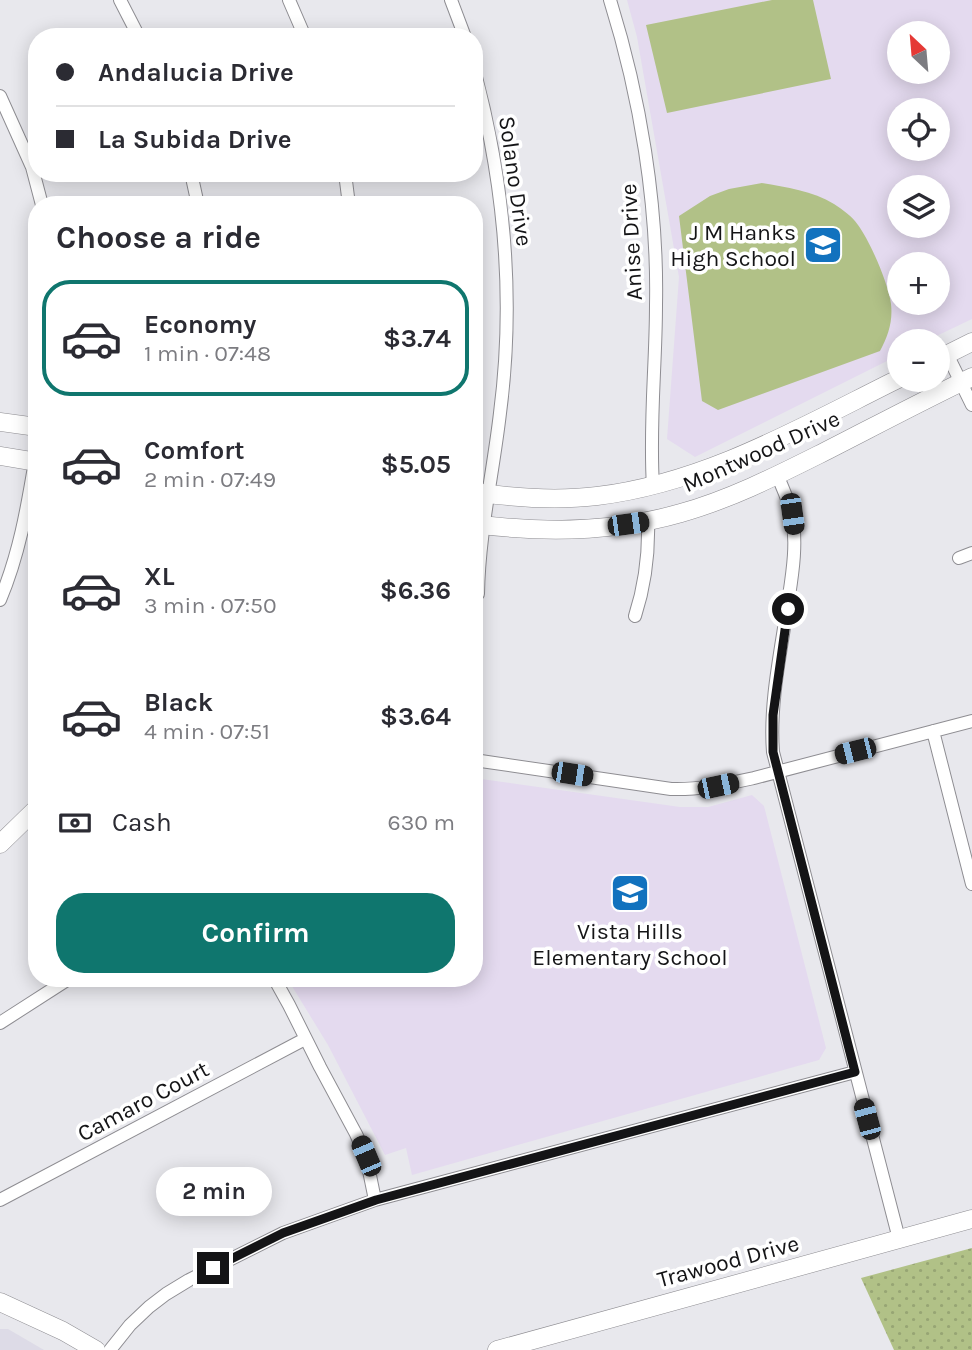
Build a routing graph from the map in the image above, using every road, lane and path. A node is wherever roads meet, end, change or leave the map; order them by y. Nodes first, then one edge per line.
1 (120, 0) edge
2 (289, 0) edge
3 (452, 0) edge
4 (610, 0) edge
5 (134, 28) edge
6 (301, 28) edge
7 (462, 28) edge
8 (0, 96) edge
9 (483, 104) edge
10 (28, 158) edge
11 (972, 342) edge
12 (950, 353) edge
13 (950, 364) edge
14 (966, 379) edge
15 (887, 384) edge
16 (972, 405) edge
17 (0, 422) edge
18 (28, 426) edge
19 (0, 456) edge
20 (28, 460) edge
21 (777, 475) junction
22 (483, 485) edge
23 (653, 486) junction
24 (483, 493) edge
25 (28, 504) edge
26 (648, 521) junction
27 (483, 525) edge
28 (972, 553) edge
29 (959, 558) dead end
30 (0, 600) edge
31 (635, 616) dead end
32 (972, 721) edge
33 (933, 731) junction
34 (483, 761) edge
35 (777, 771) junction
36 (28, 817) edge
37 (0, 844) edge
38 (972, 884) edge
39 (56, 987) edge
40 (279, 987) edge
41 (0, 1023) edge
42 (306, 1039) junction
43 (855, 1072) junction
44 (0, 1200) edge
45 (376, 1200) junction
46 (972, 1219) edge
47 (899, 1240) junction
48 (0, 1302) edge
49 (96, 1350) edge
50 (110, 1350) edge
51 (497, 1350) edge

1 - 5 street
2 - 6 street
3 - 7 street
4 - 23 street, Anise Drive
8 - 10 street
9 - 22 street, Solano Drive
11 - 12 main road
13 - 14 street
14 - 16 street
14 - 21 main road, Montwood Drive
15 - 23 main road, Montwood Drive
17 - 18 main road
19 - 20 main road
21 - 26 main road, Montwood Drive
21 - 35 street
23 - 24 main road, Montwood Drive
25 - 30 street
26 - 27 main road, Montwood Drive
26 - 31 street
28 - 29 street
32 - 33 street
33 - 35 street
33 - 38 street
34 - 35 street
35 - 43 street
36 - 37 main road
39 - 41 street
40 - 42 street
42 - 44 street, Camaro Court
42 - 45 street
43 - 45 street
43 - 47 street
45 - 50 street
46 - 47 main road, Trawood Drive
47 - 51 main road, Trawood Drive
48 - 49 main road

